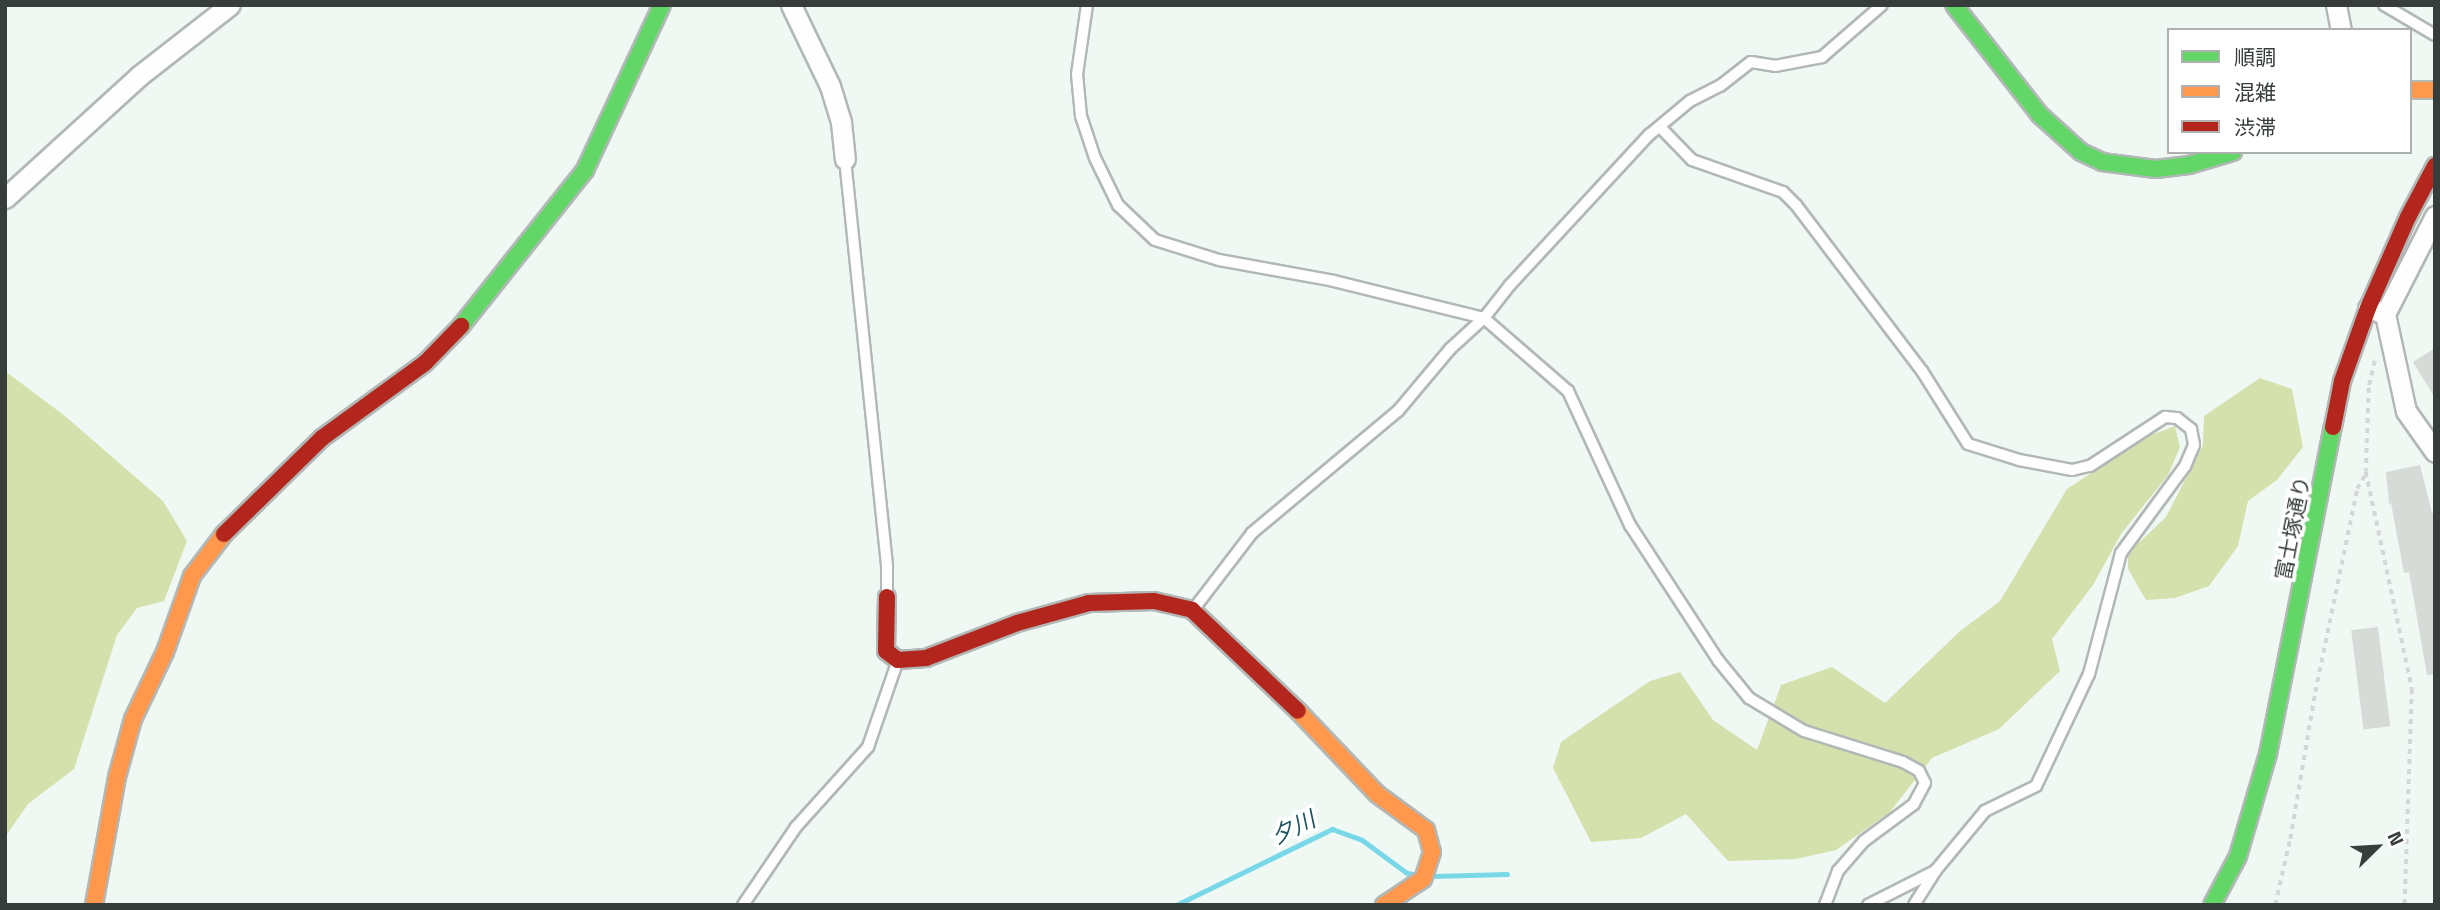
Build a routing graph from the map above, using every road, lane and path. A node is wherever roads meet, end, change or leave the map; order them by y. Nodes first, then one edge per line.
1 (230, 5) edge
2 (662, 5) edge
3 (791, 5) edge
4 (1087, 5) edge
5 (1882, 5) edge
6 (1954, 5) edge
7 (2336, 5) edge
8 (2384, 5) edge
9 (2341, 28) edge
10 (2435, 35) edge
11 (2412, 90) edge
12 (2435, 90) edge
13 (1660, 127) junction
14 (2226, 154) edge
15 (845, 159) joint
16 (2435, 166) edge
17 (5, 198) edge
18 (2435, 216) edge
19 (2377, 311) junction
20 (1484, 318) junction
21 (2377, 351) dead end
22 (2435, 452) edge
23 (2366, 471) junction
24 (887, 597) joint
25 (1192, 610) junction
26 (898, 660) junction
27 (1936, 870) junction
28 (94, 905) edge
29 (743, 905) edge
30 (1384, 905) edge
31 (1825, 905) edge
32 (1868, 905) edge
33 (1913, 905) edge
34 (2211, 905) edge
35 (2275, 905) edge
36 (2405, 905) edge

1 - 17 street
2 - 28 street
3 - 15 street
4 - 20 lane
5 - 13 lane
6 - 14 street
7 - 9 street
8 - 10 lane
11 - 12 street
13 - 20 lane
13 - 27 lane
15 - 24 lane
16 - 19 street, 富士塚通り
18 - 19 street
19 - 22 street
19 - 34 street, 富士塚通り
20 - 25 lane
20 - 31 lane
21 - 23 path
23 - 35 path
23 - 36 path
24 - 26 street
25 - 26 street
25 - 30 street
26 - 29 lane
27 - 32 lane
27 - 33 lane

